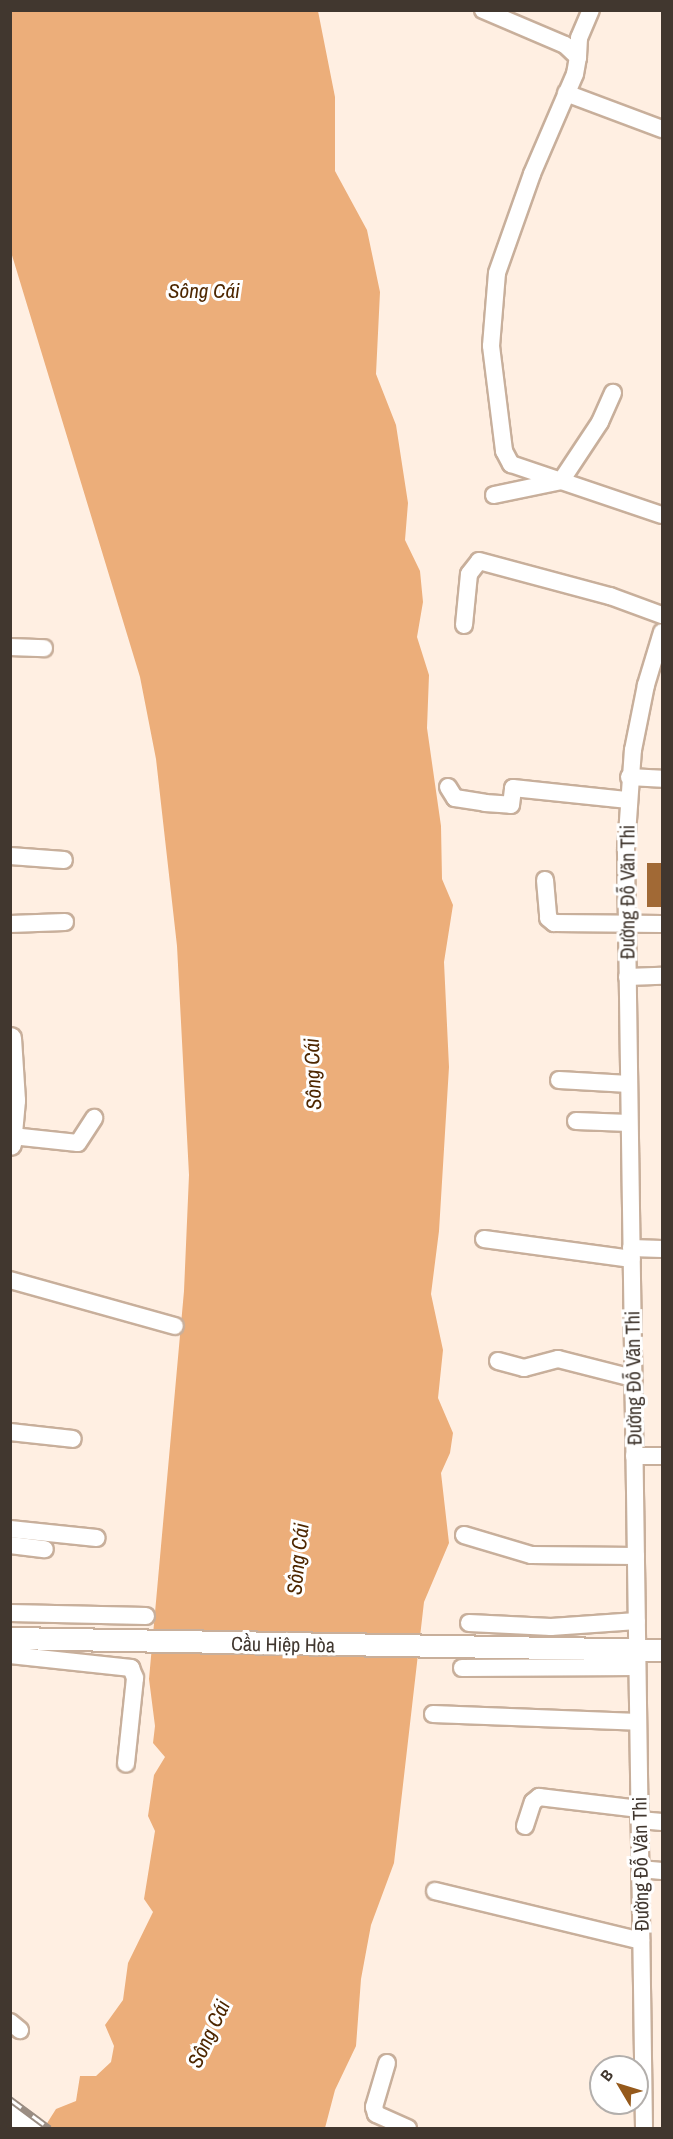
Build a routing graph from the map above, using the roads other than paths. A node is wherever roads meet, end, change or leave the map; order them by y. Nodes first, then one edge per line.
1 (483, 10) edge
2 (591, 10) edge
3 (578, 57) junction
4 (566, 93) junction
5 (663, 129) edge
6 (613, 393) dead end
7 (561, 481) junction
8 (494, 495) dead end
9 (663, 515) edge
10 (663, 615) edge
11 (464, 626) dead end
12 (663, 633) edge
13 (10, 647) edge
14 (44, 648) dead end
15 (630, 777) junction
16 (663, 779) edge
17 (448, 787) dead end
18 (627, 800) junction
19 (10, 856) edge
20 (64, 860) dead end
21 (545, 880) dead end
22 (65, 922) dead end
23 (10, 924) edge
24 (663, 924) edge
25 (627, 925) junction
26 (663, 976) edge
27 (627, 977) junction
28 (10, 1038) edge
29 (559, 1080) dead end
30 (629, 1084) junction
31 (94, 1118) dead end
32 (576, 1121) dead end
33 (630, 1123) junction
34 (12, 1129) edge
35 (484, 1239) dead end
36 (663, 1249) edge
37 (632, 1254) junction
38 (10, 1280) edge
39 (175, 1326) dead end
40 (498, 1361) dead end
41 (633, 1378) junction
42 (10, 1432) edge
43 (73, 1439) dead end
44 (634, 1456) junction
45 (663, 1456) edge
46 (10, 1529) edge
47 (464, 1535) dead end
48 (97, 1538) dead end
49 (10, 1545) edge
50 (45, 1549) dead end
51 (636, 1556) junction
52 (10, 1613) edge
53 (146, 1616) dead end
54 (637, 1622) junction
55 (470, 1623) dead end
56 (10, 1638) edge
57 (663, 1650) edge
58 (10, 1655) edge
59 (637, 1660) junction
60 (462, 1668) dead end
61 (433, 1714) dead end
62 (638, 1722) junction
63 (126, 1764) dead end
64 (640, 1815) junction
65 (663, 1822) edge
66 (525, 1826) dead end
67 (640, 1869) junction
68 (663, 1872) edge
69 (435, 1892) dead end
70 (641, 1941) junction
71 (387, 2063) dead end
72 (10, 2112) edge
73 (32, 2128) edge
74 (408, 2128) edge
75 (644, 2128) edge

1 - 3 street
2 - 3 street
3 - 4 street
4 - 5 street
4 - 7 street
6 - 7 street
7 - 8 street
7 - 9 street
10 - 11 street
12 - 15 street, Đường Đỗ Văn Thi
13 - 14 street
15 - 16 street
15 - 18 street, Đường Đỗ Văn Thi
17 - 18 street
18 - 25 street, Đường Đỗ Văn Thi
19 - 20 street
21 - 25 street
22 - 23 street
24 - 25 street
25 - 27 street, Đường Đỗ Văn Thi
26 - 27 street
27 - 30 street, Đường Đỗ Văn Thi
28 - 34 main road
29 - 30 street
30 - 33 street, Đường Đỗ Văn Thi
31 - 34 street
32 - 33 street
33 - 37 street, Đường Đỗ Văn Thi
35 - 37 street
36 - 37 street
37 - 41 street, Đường Đỗ Văn Thi
38 - 39 street
40 - 41 street
41 - 44 street, Đường Đỗ Văn Thi
42 - 43 street
44 - 45 street
44 - 51 street, Đường Đỗ Văn Thi
46 - 48 street
47 - 51 street
49 - 50 street
51 - 54 street, Đường Đỗ Văn Thi
52 - 53 street
54 - 55 street
54 - 59 street, Đường Đỗ Văn Thi
56 - 59 main road, Cầu Hiệp Hòa
57 - 59 main road, Cầu Hiệp Hòa
58 - 63 street
59 - 60 street
59 - 62 street, Đường Đỗ Văn Thi
61 - 62 street
62 - 64 street, Đường Đỗ Văn Thi
64 - 65 street
64 - 66 street
64 - 67 street, Đường Đỗ Văn Thi
67 - 68 street
67 - 70 street, Đường Đỗ Văn Thi
69 - 70 street
70 - 75 street, Đường Đỗ Văn Thi
71 - 74 street
72 - 73 main road

